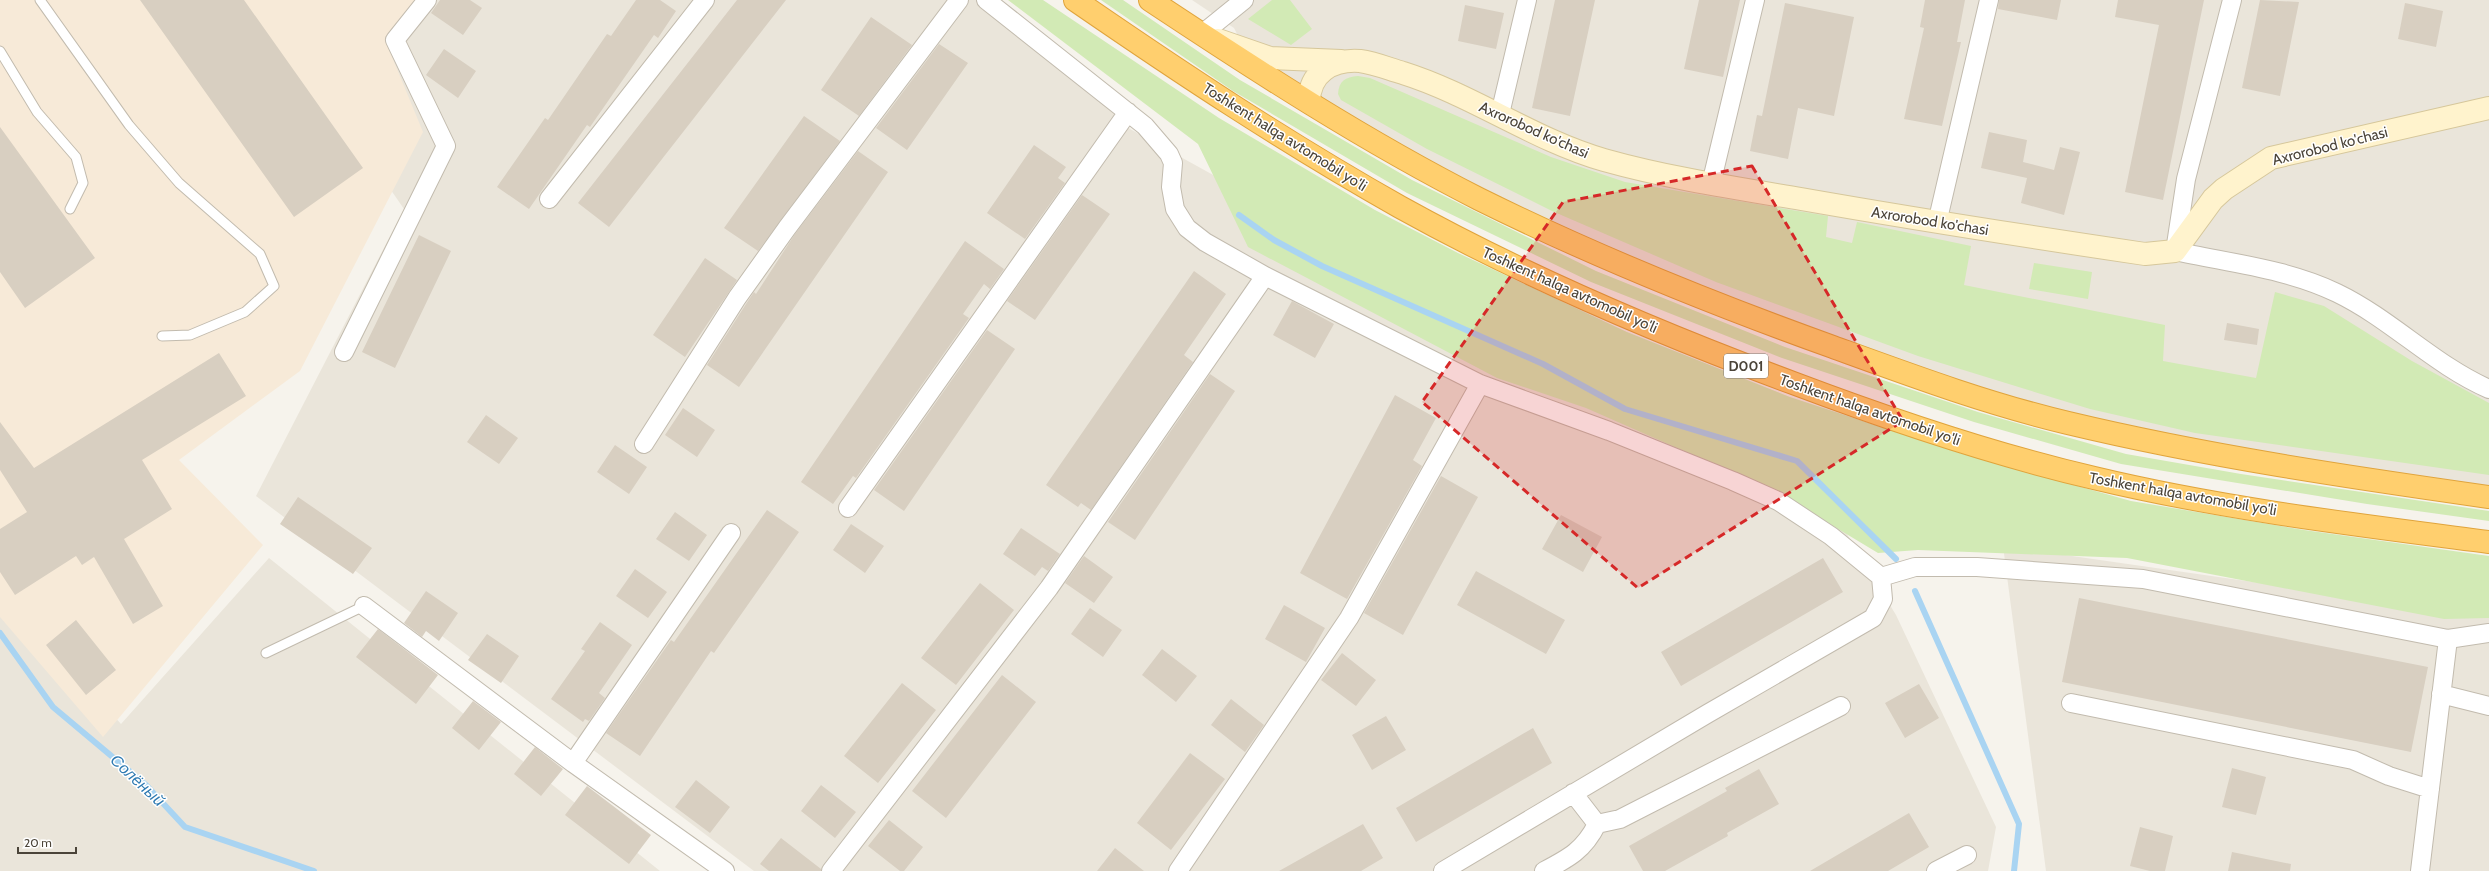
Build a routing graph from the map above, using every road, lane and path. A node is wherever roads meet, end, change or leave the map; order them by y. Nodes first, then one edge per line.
1 (40, 0) edge
2 (427, 0) edge
3 (705, 0) edge
4 (959, 0) edge
5 (986, 0) edge
6 (1075, 0) edge
7 (1150, 0) edge
8 (1244, 0) edge
9 (1528, 0) edge
10 (1755, 0) edge
11 (1989, 0) edge
12 (2232, 0) edge
13 (1202, 34) junction
14 (0, 51) edge
15 (1348, 61) junction
16 (1309, 102) junction
17 (2489, 108) edge
18 (1128, 112) junction
19 (1500, 114) junction
20 (1711, 184) junction
21 (549, 199) dead end
22 (70, 209) dead end
23 (1937, 223) junction
24 (2176, 251) junction
25 (1265, 276) junction
26 (162, 336) dead end
27 (344, 352) dead end
28 (1480, 384) junction
29 (2489, 389) edge
30 (644, 444) dead end
31 (2489, 497) edge
32 (848, 508) dead end
33 (731, 532) dead end
34 (2489, 542) edge
35 (1881, 577) junction
36 (364, 606) joint
37 (2489, 633) edge
38 (2448, 639) junction
39 (266, 653) dead end
40 (2441, 694) junction
41 (2071, 703) dead end
42 (1841, 706) dead end
43 (2489, 706) edge
44 (574, 763) junction
45 (2430, 789) junction
46 (1573, 793) junction
47 (1597, 824) junction
48 (1967, 854) dead end
49 (725, 871) edge
50 (831, 871) edge
51 (1178, 871) edge
52 (1443, 871) edge
53 (1544, 871) edge
54 (1936, 871) edge
55 (2421, 871) edge

1 - 26 lane
2 - 27 street
3 - 21 street
4 - 30 street
5 - 18 street
6 - 34 highway, Toshkent halqa avtomobil yo'li / D001
7 - 13 highway
8 - 13 street
9 - 19 street
10 - 20 street
11 - 23 street
12 - 24 street
13 - 15 street, Axrorobod ko'chasi
13 - 16 highway
14 - 22 lane
15 - 16 street, Axrorobod ko'chasi
15 - 19 street, Axrorobod ko'chasi
16 - 31 highway
17 - 24 street, Axrorobod ko'chasi
18 - 25 street
18 - 32 street
19 - 20 street, Axrorobod ko'chasi
20 - 23 street, Axrorobod ko'chasi
23 - 24 street, Axrorobod ko'chasi
24 - 29 street
25 - 28 street
25 - 50 street
28 - 35 street
28 - 51 street
33 - 44 street
35 - 38 street
35 - 46 street
36 - 39 lane
36 - 44 street
37 - 38 street
38 - 40 street
40 - 43 street
40 - 45 street
41 - 45 street
42 - 47 street
44 - 49 street
45 - 55 street
46 - 47 street
46 - 52 street
47 - 53 street
48 - 54 street

